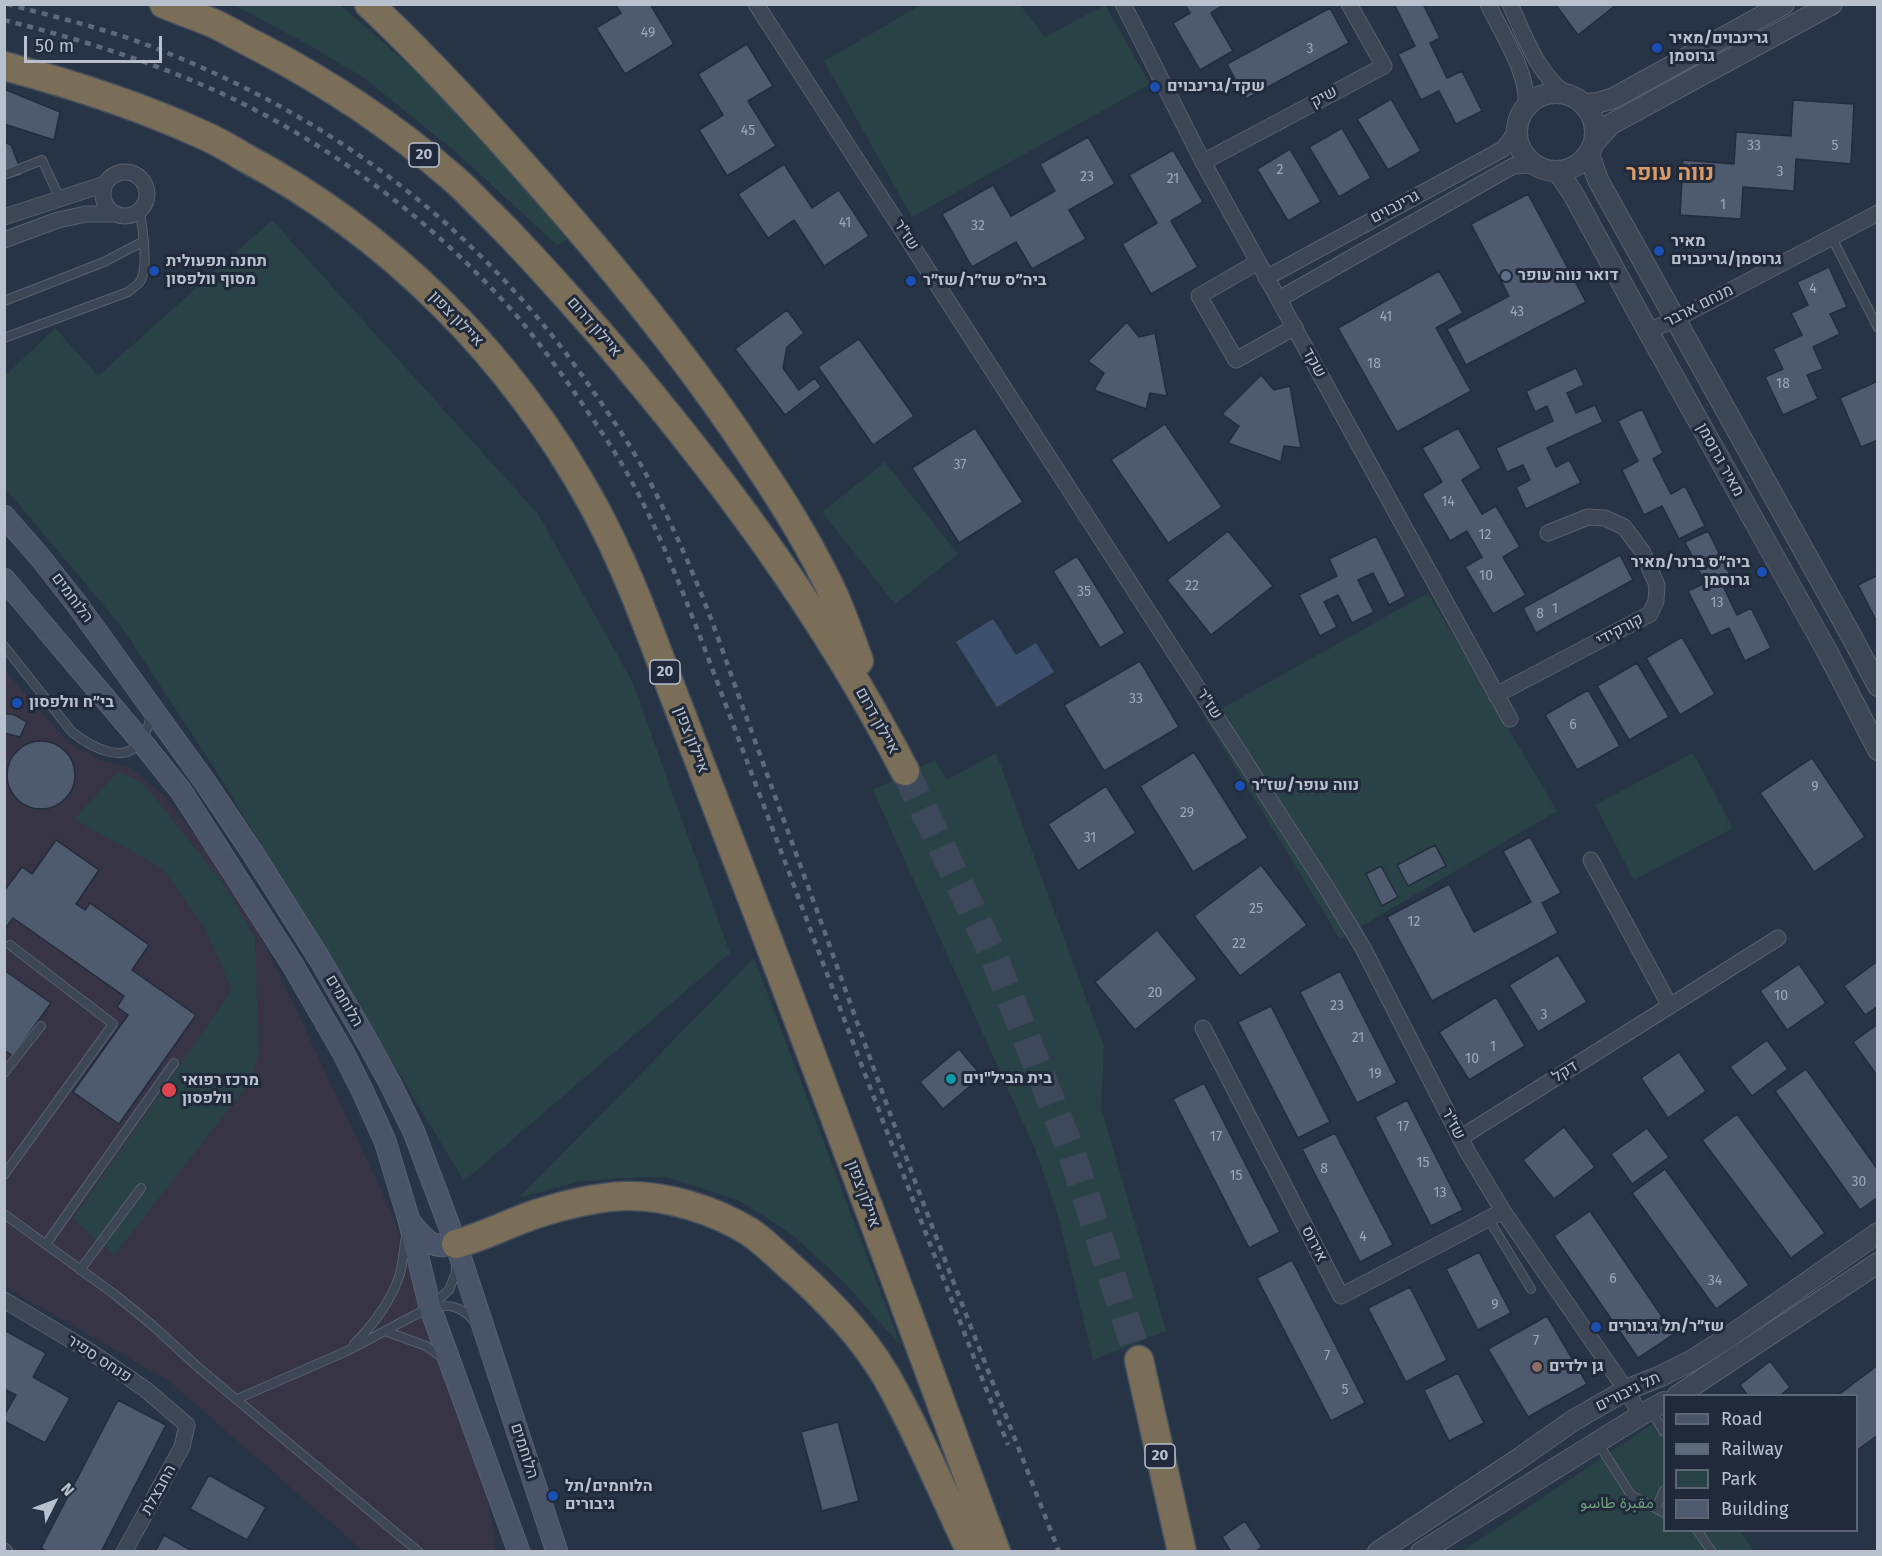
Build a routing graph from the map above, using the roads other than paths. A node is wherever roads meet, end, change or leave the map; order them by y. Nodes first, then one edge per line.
1 (164, 4) edge
2 (369, 4) edge
3 (756, 4) edge
4 (1123, 4) edge
5 (1349, 4) edge
6 (1488, 4) edge
7 (1509, 4) edge
8 (1784, 4) edge
9 (1832, 4) edge
10 (4, 66) edge
11 (1575, 99) junction
12 (1526, 106) junction
13 (1516, 129) junction
14 (1592, 148) junction
15 (1203, 162) junction
16 (1536, 166) junction
17 (1558, 172) junction
18 (4, 175) edge
19 (105, 184) junction
20 (60, 199) junction
21 (140, 211) junction
22 (1878, 213) edge
23 (116, 214) junction
24 (4, 217) edge
25 (1831, 236) junction
26 (4, 240) edge
27 (144, 241) junction
28 (1258, 262) junction
29 (1266, 278) junction
30 (1279, 299) junction
31 (4, 301) edge
32 (1676, 319) junction
33 (1295, 327) junction
34 (1878, 328) edge
35 (1648, 331) junction
36 (4, 338) edge
37 (4, 516) edge
38 (1548, 533) dead end
39 (4, 579) edge
40 (4, 646) edge
41 (1878, 687) edge
42 (1496, 695) junction
43 (146, 700) junction
44 (1510, 719) dead end
45 (141, 741) junction
46 (1878, 750) edge
47 (1591, 860) dead end
48 (1778, 938) dead end
49 (10, 945) dead end
50 (1670, 1006) junction
51 (41, 1026) dead end
52 (1203, 1028) dead end
53 (174, 1063) dead end
54 (4, 1073) edge
55 (1460, 1138) junction
56 (4, 1175) edge
57 (141, 1188) dead end
58 (1503, 1211) junction
59 (4, 1214) edge
60 (1488, 1218) junction
61 (409, 1220) junction
62 (1878, 1233) edge
63 (46, 1244) junction
64 (456, 1244) junction
65 (1878, 1263) edge
66 (81, 1270) junction
67 (1531, 1288) dead end
68 (4, 1300) edge
69 (430, 1307) junction
70 (385, 1331) junction
71 (483, 1332) junction
72 (347, 1351) junction
73 (1139, 1360) tunnel mouth
74 (453, 1368) junction
75 (1626, 1390) junction
76 (1679, 1394) edge
77 (237, 1399) junction
78 (1652, 1409) edge
79 (187, 1425) joint
80 (1663, 1428) edge
81 (1597, 1442) junction
82 (1663, 1494) edge
83 (1656, 1508) junction
84 (1663, 1512) edge
85 (1698, 1532) edge
86 (513, 1546) edge
87 (124, 1551) edge
88 (419, 1551) edge
89 (557, 1551) edge
90 (971, 1551) edge
91 (996, 1551) edge
92 (1182, 1551) edge
93 (1378, 1551) edge
94 (1421, 1551) edge
95 (1712, 1551) edge

1 - 2 highway, איילון דרום / 20
3 - 55 street, שז"ר
4 - 15 street, שקד
5 - 15 street, שיק
6 - 12 street
7 - 11 street
8 - 11 street
9 - 14 street
10 - 91 highway, איילון צפון / 20
11 - 12 street
11 - 14 street
12 - 13 street
13 - 16 street
13 - 29 street, גרינבוים
14 - 17 street
14 - 32 street, מאיר גרוסמן
15 - 28 street, שקד
16 - 17 street
16 - 30 street, גרינבוים
17 - 35 street, מאיר גרוסמן
18 - 20 lane
19 - 20 street
19 - 21 street
19 - 23 street
20 - 24 street
21 - 23 street
21 - 27 lane
22 - 25 street, מנחם ארבר
23 - 26 street
25 - 32 street, מנחם ארבר
25 - 34 lane
27 - 31 lane
27 - 36 lane
28 - 29 street, שקד
28 - 33 street
29 - 30 street, שקד
30 - 33 street, שקד
32 - 35 street, מנחם ארבר
32 - 41 street, מאיר גרוסמן
33 - 42 street, שקד
35 - 46 street, מאיר גרוסמן
37 - 43 main road, הלוחמים
38 - 42 street, קורקידי
39 - 45 main road, הלוחמים
40 - 45 lane
42 - 44 street, שקד
43 - 45 lane
43 - 64 main road, הלוחמים
45 - 61 main road, הלוחמים
47 - 50 street
48 - 50 street, דקל
49 - 56 lane
50 - 55 street, דקל
51 - 54 lane
52 - 60 street, אירוס
53 - 63 lane
55 - 58 street, שז"ר
57 - 66 lane
58 - 60 street, אירוס
58 - 75 street, שז"ר
59 - 63 lane
60 - 67 lane
61 - 64 main road
61 - 69 main road, הלוחמים
61 - 72 lane
62 - 75 street, תל גיבורים
63 - 66 lane
64 - 69 lane
64 - 71 main road, הלוחמים
64 - 90 highway
65 - 76 street, תל גיבורים
66 - 77 lane
68 - 79 street, פנחס ספיר
69 - 70 lane
69 - 71 lane
69 - 74 main road, הלוחמים
70 - 72 lane
70 - 74 lane
71 - 89 main road, הלוחמים
72 - 77 lane
73 - 92 highway, 20
74 - 86 main road, הלוחמים
75 - 78 street, שז"ר
75 - 93 street, תל גיבורים
77 - 88 lane
78 - 80 lane
78 - 81 street, תל גיבורים
79 - 87 street, החבצלת
81 - 83 lane
81 - 94 street, תל גיבורים
82 - 83 lane
83 - 84 lane
85 - 95 lane

